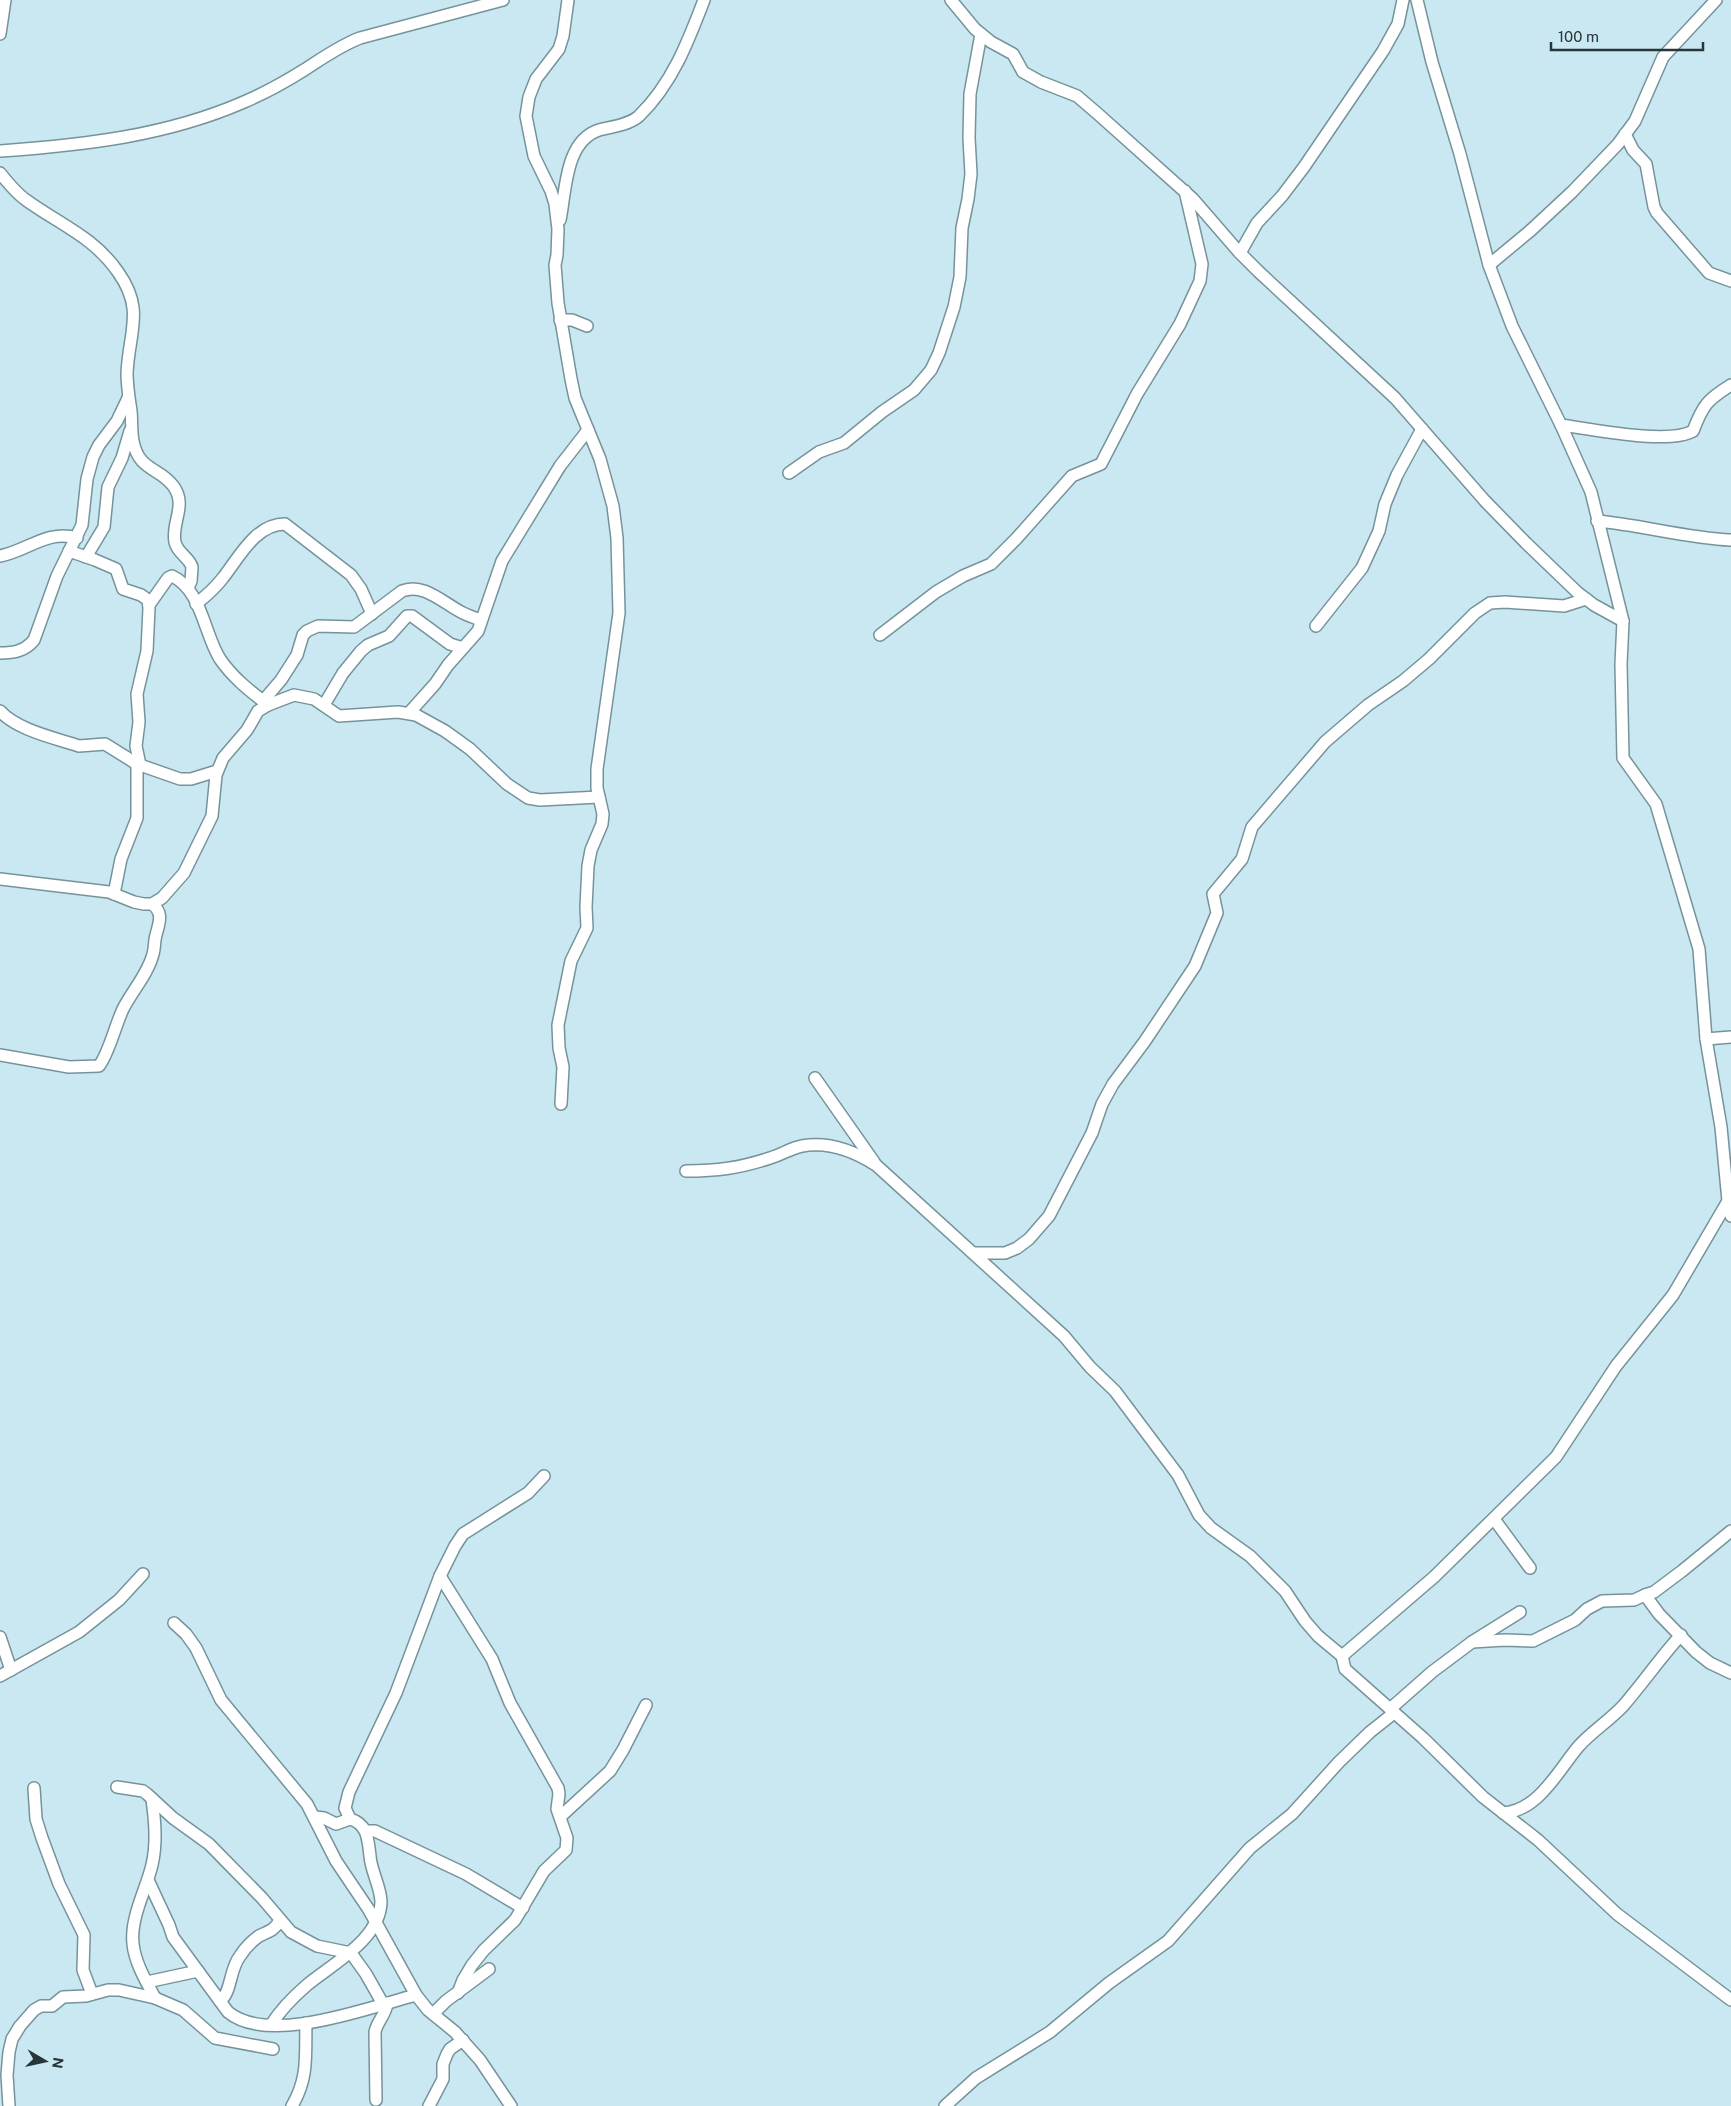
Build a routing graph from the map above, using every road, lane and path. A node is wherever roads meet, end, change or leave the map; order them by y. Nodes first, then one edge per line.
1 (503, 0) edge
2 (568, 0) edge
3 (704, 0) edge
4 (951, 0) edge
5 (1403, 0) edge
6 (1417, 0) edge
7 (1716, 0) edge
8 (3, 8) edge
9 (0, 34) edge
10 (981, 34) junction
11 (1625, 134) junction
12 (0, 150) edge
13 (0, 173) edge
14 (1185, 191) junction
15 (558, 229) junction
16 (1240, 253) junction
17 (1489, 265) junction
18 (1731, 281) edge
19 (560, 320) junction
20 (587, 326) dead end
21 (1731, 385) edge
22 (129, 396) junction
23 (132, 424) junction
24 (1561, 425) junction
25 (1422, 429) junction
26 (588, 430) junction
27 (789, 473) dead end
28 (1597, 521) junction
29 (76, 538) junction
30 (1731, 540) edge
31 (69, 551) junction
32 (0, 556) edge
33 (86, 557) junction
34 (188, 588) junction
35 (1586, 599) junction
36 (196, 604) junction
37 (149, 605) junction
38 (372, 614) junction
39 (481, 620) junction
40 (1623, 621) junction
41 (1316, 626) dead end
42 (880, 636) dead end
43 (463, 648) junction
44 (0, 653) edge
45 (266, 703) junction
46 (324, 705) junction
47 (0, 711) edge
48 (408, 713) junction
49 (139, 764) junction
50 (217, 771) junction
51 (599, 797) junction
52 (0, 879) edge
53 (114, 894) junction
54 (152, 904) junction
55 (1731, 1037) edge
56 (1706, 1039) junction
57 (0, 1055) edge
58 (815, 1078) dead end
59 (560, 1104) dead end
60 (876, 1165) junction
61 (686, 1171) dead end
62 (1728, 1201) junction
63 (1731, 1216) edge
64 (974, 1253) junction
65 (544, 1476) dead end
66 (1494, 1519) junction
67 (1731, 1531) edge
68 (1530, 1568) dead end
69 (143, 1574) dead end
70 (440, 1576) junction
71 (1645, 1596) junction
72 (1520, 1612) dead end
73 (174, 1623) dead end
74 (1681, 1635) junction
75 (0, 1638) edge
76 (1472, 1642) junction
77 (1342, 1656) junction
78 (11, 1670) junction
79 (1731, 1673) edge
80 (0, 1676) edge
81 (646, 1704) dead end
82 (1392, 1711) junction
83 (117, 1787) dead end
84 (34, 1788) dead end
85 (152, 1799) junction
86 (1503, 1813) junction
87 (315, 1817) junction
88 (560, 1817) junction
89 (350, 1819) junction
90 (366, 1831) junction
91 (148, 1880) junction
92 (523, 1908) junction
93 (280, 1920) junction
94 (375, 1921) junction
95 (351, 1953) junction
96 (489, 1969) dead end
97 (198, 1971) junction
98 (147, 1982) junction
99 (458, 1993) junction
100 (92, 1994) junction
101 (416, 1996) junction
102 (155, 1998) junction
103 (1731, 2000) edge
104 (220, 2001) junction
105 (385, 2004) junction
106 (433, 2014) junction
107 (306, 2023) junction
108 (271, 2024) junction
109 (463, 2040) junction
110 (273, 2049) dead end
111 (376, 2100) dead end
112 (9, 2106) edge
113 (292, 2106) edge
114 (430, 2106) edge
115 (511, 2106) edge
116 (945, 2106) edge

1 - 12 street
2 - 15 street
3 - 15 street
4 - 10 street
5 - 16 street
6 - 17 street
7 - 11 street
8 - 9 street
10 - 14 street
10 - 27 street
11 - 17 street
11 - 18 street
13 - 22 street
14 - 16 street
14 - 42 street
15 - 19 street
16 - 25 street
17 - 24 street
19 - 20 street
19 - 26 street
21 - 24 street
22 - 23 street
22 - 29 street
23 - 33 street
23 - 34 street
24 - 28 street
25 - 35 street
25 - 41 street
26 - 39 street
26 - 51 street
28 - 30 street
28 - 40 street
29 - 31 street
29 - 32 street
31 - 33 street
31 - 44 street
33 - 37 street
34 - 36 street
34 - 37 street
35 - 40 street
35 - 64 street
36 - 38 street
36 - 45 street
37 - 49 street
38 - 39 street
38 - 45 street
39 - 43 street
40 - 56 street
43 - 46 street
43 - 48 street
45 - 46 street
45 - 50 street
46 - 48 street
47 - 49 street
48 - 51 street
49 - 50 street
49 - 53 street
50 - 54 street
51 - 59 street
52 - 53 street
53 - 54 street
54 - 57 street
55 - 56 street
56 - 62 street
58 - 60 street
60 - 61 street
60 - 64 street
62 - 63 street
62 - 66 street
64 - 77 street
65 - 70 street
66 - 68 street
66 - 77 street
67 - 71 street
69 - 78 street
70 - 88 street
70 - 89 street
71 - 74 street
71 - 76 street
72 - 76 street
73 - 87 street
74 - 79 street
74 - 86 street
75 - 78 street
76 - 82 street
77 - 82 street
78 - 80 street
81 - 88 street
82 - 86 street
82 - 116 street
83 - 85 street
84 - 100 street
85 - 91 street
85 - 93 street
86 - 103 street
87 - 89 street
87 - 94 street
88 - 92 street
89 - 90 street
90 - 92 street
90 - 94 street
91 - 97 street
91 - 98 street
92 - 99 street
93 - 95 street
93 - 104 street
94 - 95 street
94 - 101 street
95 - 105 street
95 - 108 street
96 - 99 street
97 - 98 street
97 - 104 street
98 - 102 street
99 - 106 street
100 - 102 street
100 - 112 street
101 - 105 street
101 - 106 street
102 - 110 street
104 - 108 street
105 - 107 street
105 - 111 street
106 - 109 street
107 - 108 street
107 - 113 street
109 - 114 street
109 - 115 street

